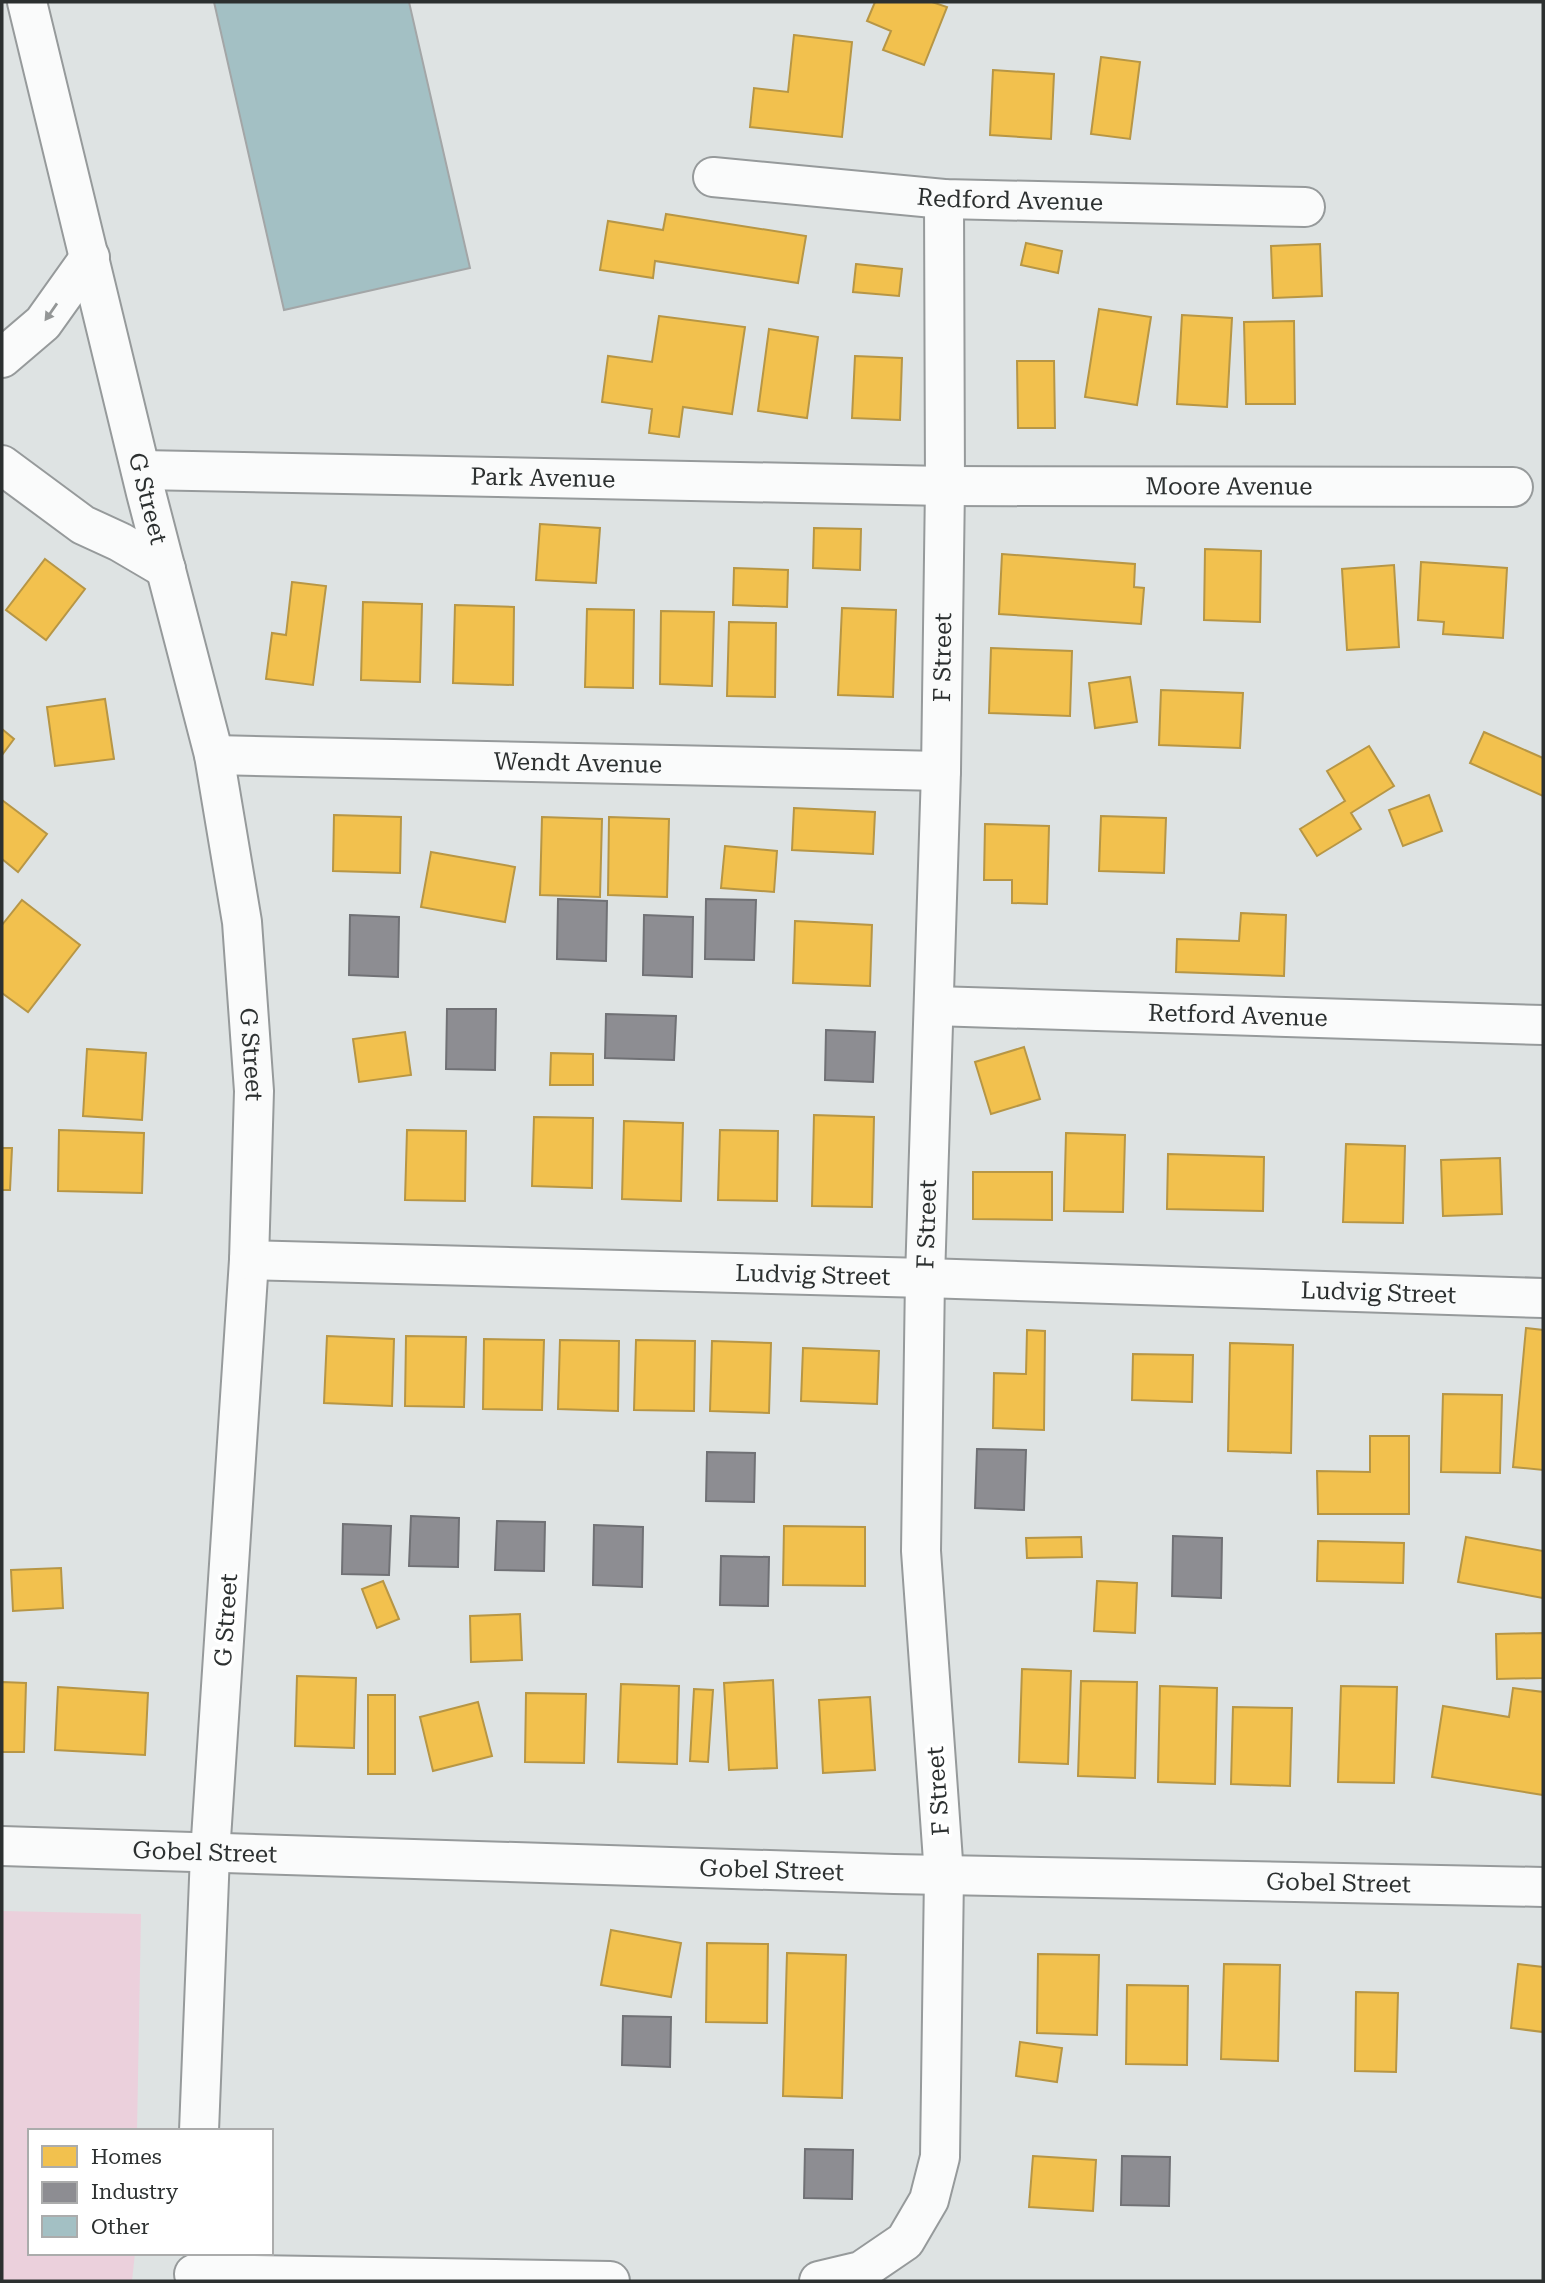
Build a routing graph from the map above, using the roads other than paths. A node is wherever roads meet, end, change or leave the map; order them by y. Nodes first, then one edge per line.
1 (27, 2) edge
2 (713, 177) dead end
3 (944, 199) junction
4 (1305, 207) dead end
5 (90, 257) junction
6 (2, 358) edge
7 (2, 465) edge
8 (141, 470) junction
9 (945, 486) junction
10 (1513, 487) dead end
11 (166, 569) junction
12 (214, 755) junction
13 (941, 771) junction
14 (934, 1006) junction
15 (1543, 1026) edge
16 (249, 1260) junction
17 (925, 1278) junction
18 (1543, 1297) edge
19 (2, 1846) edge
20 (210, 1854) junction
21 (944, 1875) junction
22 (1543, 1887) edge
23 (199, 2129) edge
24 (194, 2270) edge
25 (610, 2281) edge
26 (819, 2281) edge

1 - 5 street, G Street
2 - 3 street, Redford Avenue
3 - 4 street, Redford Avenue
3 - 9 street, F Street
5 -> 6 street
5 - 8 street, G Street
7 - 11 street
8 - 9 street, Park Avenue
8 - 11 street, G Street
9 - 10 street, Moore Avenue
9 - 13 street, F Street
11 - 12 street, G Street
12 - 13 street, Wendt Avenue
12 - 16 street, G Street
13 - 14 street, F Street
14 - 15 street, Retford Avenue
14 - 17 street, F Street
16 - 17 street, Ludvig Street
16 - 20 street, G Street
17 - 18 street, Ludvig Street
17 - 21 street, F Street
19 - 20 street, Gobel Street
20 - 21 street, Gobel Street
20 - 23 street, G Street
21 - 22 street, Gobel Street
21 - 26 street, F Street
24 - 25 street

